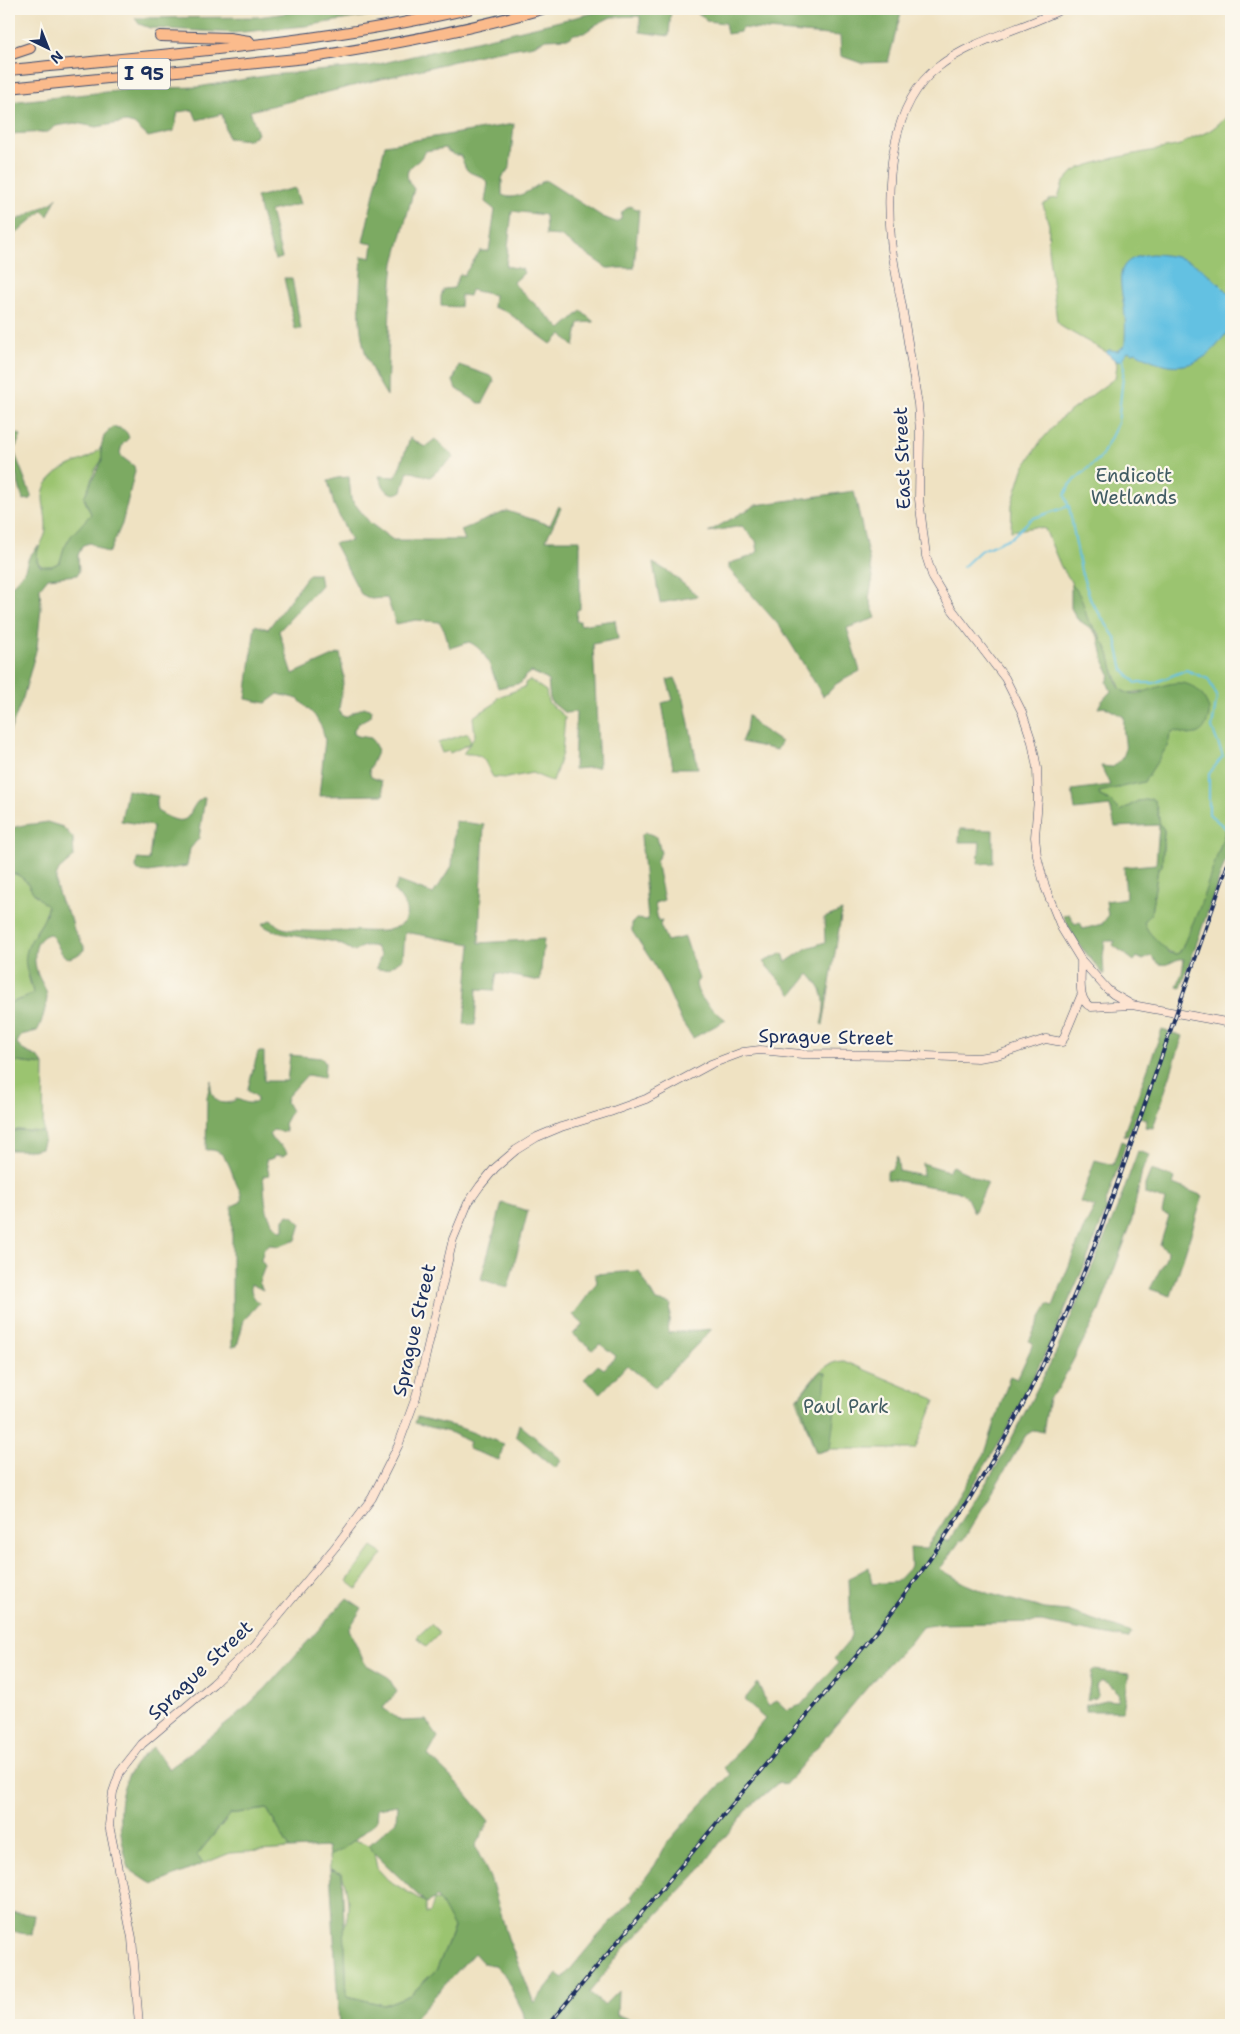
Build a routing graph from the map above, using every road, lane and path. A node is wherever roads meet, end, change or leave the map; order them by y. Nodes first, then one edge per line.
1 (469, 9) edge
2 (542, 9) edge
3 (1062, 9) edge
4 (160, 36) dead end
5 (265, 44) junction
6 (30, 48) dead end
7 (9, 55) edge
8 (9, 70) edge
9 (9, 88) edge
10 (1081, 960) junction
11 (1100, 980) junction
12 (1082, 987) junction
13 (1107, 989) junction
14 (1081, 996) junction
15 (1132, 1005) junction
16 (1100, 1006) junction
17 (1091, 1007) junction
18 (1072, 1018) junction
19 (1231, 1023) edge
20 (139, 2025) edge

1 - 5 highway, I 95
2 - 9 highway, I 95
3 - 10 main road, East Street
4 - 5 highway
5 - 8 highway, I 95
6 - 7 highway
10 - 11 main road, East Street
10 - 12 main road, East Street
11 - 12 main road
11 - 13 main road
12 - 14 main road
13 - 15 main road
13 - 16 main road
14 - 17 main road
14 - 18 main road, Sprague Street
15 - 16 main road
15 - 19 main road
16 - 17 main road
17 - 18 main road
18 - 20 main road, Sprague Street

